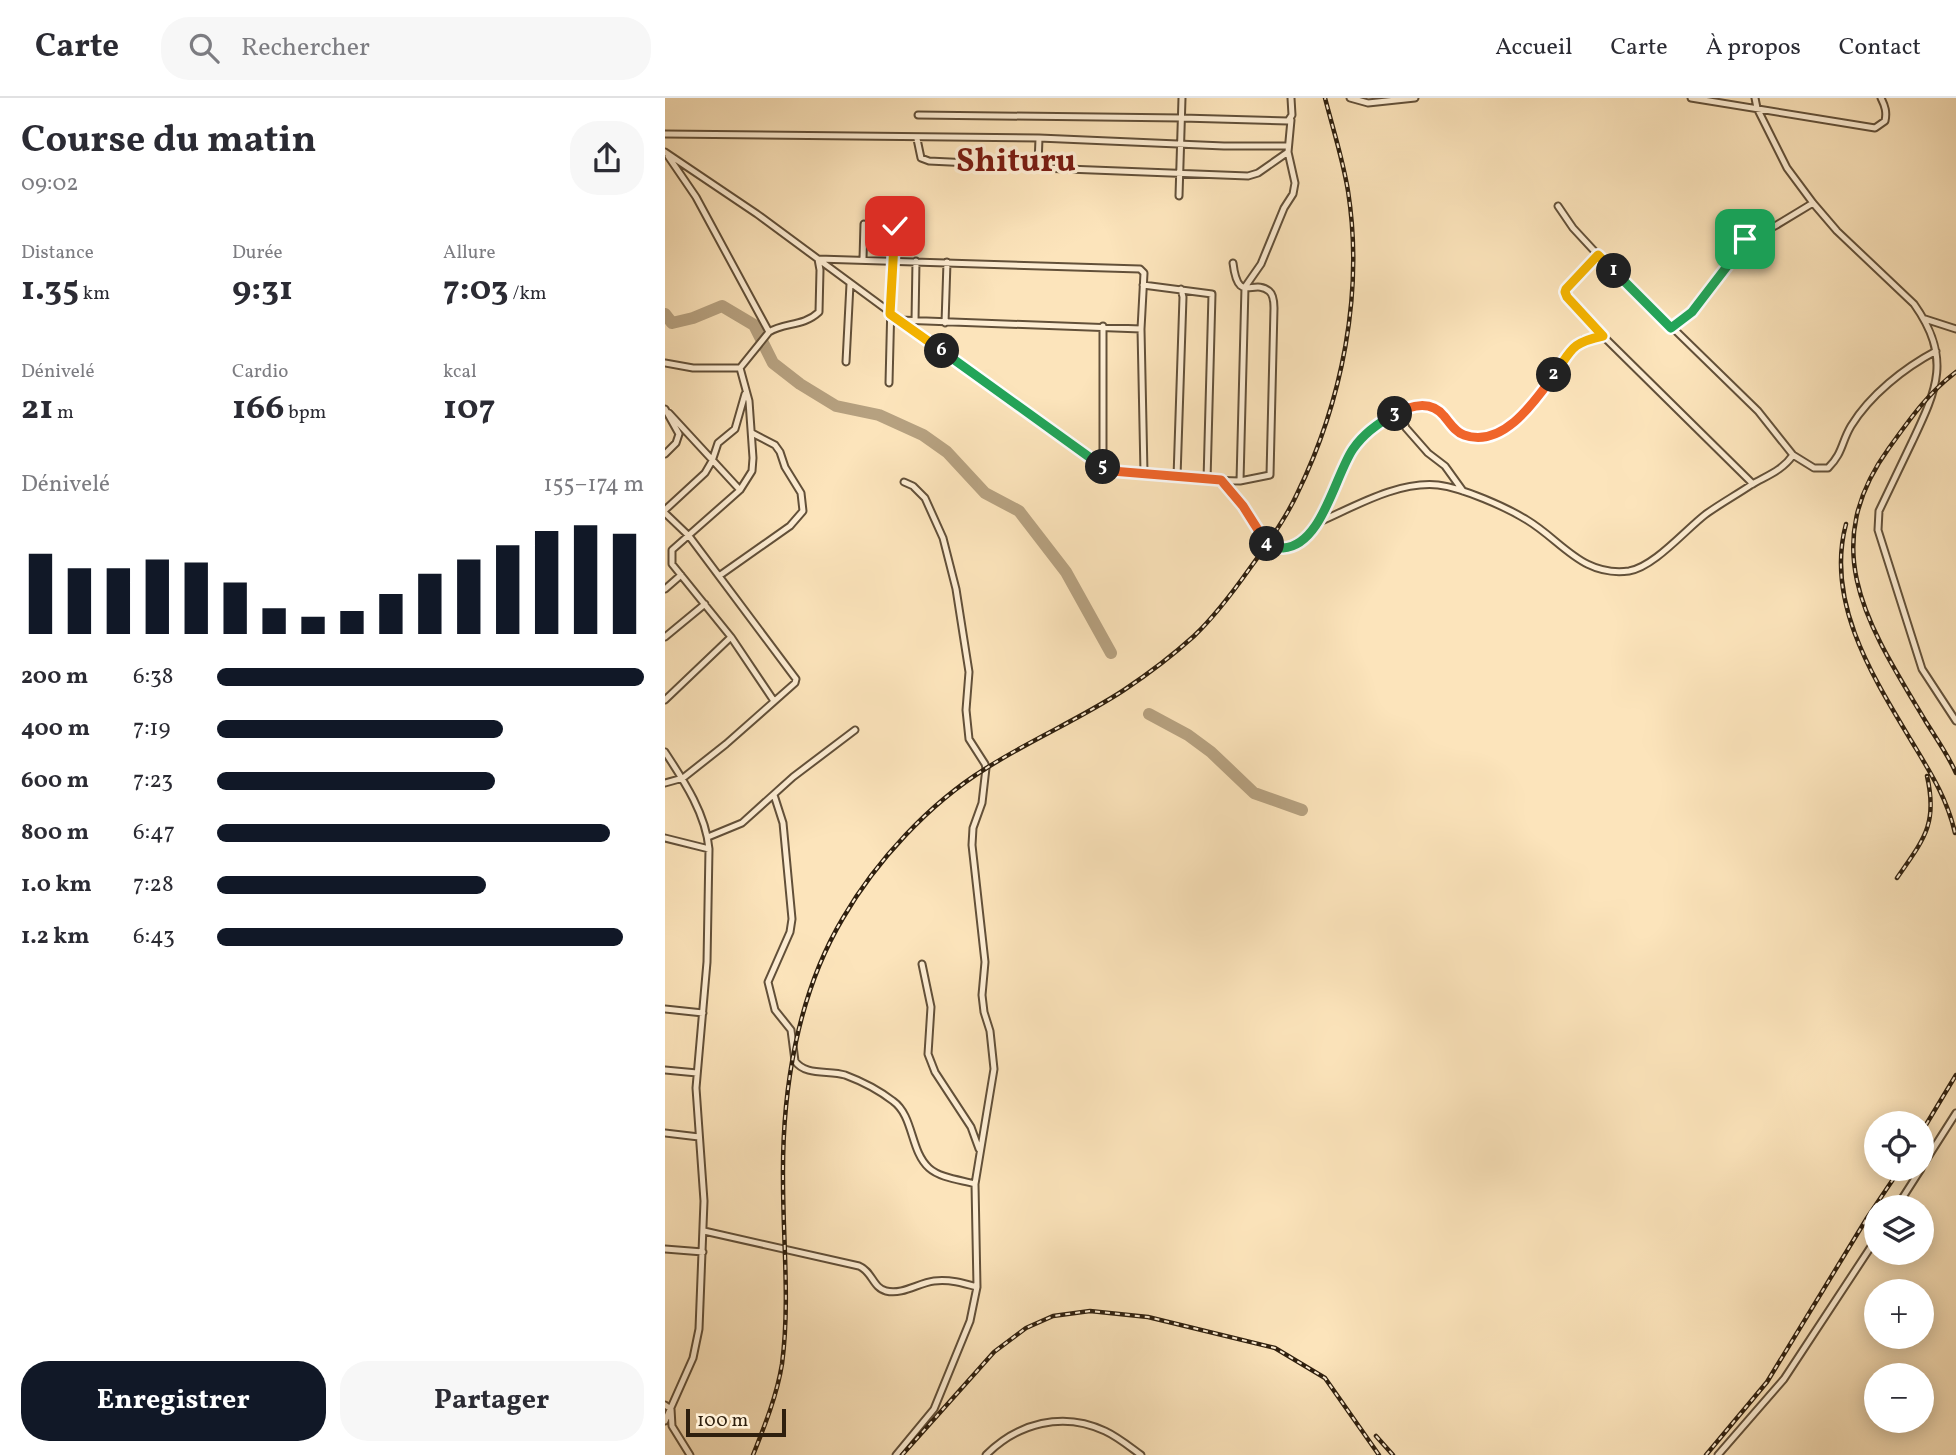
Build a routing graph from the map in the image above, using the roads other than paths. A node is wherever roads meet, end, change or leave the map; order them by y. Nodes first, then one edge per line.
1 (1182, 98) edge
2 (1291, 98) edge
3 (1350, 98) edge
4 (1415, 98) edge
5 (1691, 98) edge
6 (1755, 98) edge
7 (1881, 98) edge
8 (1756, 108) junction
9 (918, 115) dead end
10 (1182, 118) junction
11 (1291, 120) junction
12 (665, 134) edge
13 (1039, 138) junction
14 (917, 139) junction
15 (1182, 145) junction
16 (1288, 149) junction
17 (665, 152) edge
18 (991, 163) dead end
19 (1181, 175) junction
20 (1179, 196) dead end
21 (1813, 203) junction
22 (1558, 206) dead end
23 (865, 224) dead end
24 (895, 226) dead end
25 (1598, 255) junction
26 (818, 258) junction
27 (863, 259) junction
28 (891, 261) junction
29 (916, 261) junction
30 (947, 262) junction
31 (1233, 263) dead end
32 (850, 284) junction
33 (1143, 285) junction
34 (1245, 288) junction
35 (1181, 289) junction
36 (890, 314) junction
37 (1924, 319) junction
38 (899, 320) junction
39 (915, 321) junction
40 (945, 323) junction
41 (1103, 326) junction
42 (1141, 328) junction
43 (1671, 328) junction
44 (1956, 329) edge
45 (769, 332) junction
46 (1603, 336) junction
47 (1936, 351) junction
48 (846, 362) dead end
49 (665, 363) edge
50 (740, 368) junction
51 (744, 379) junction
52 (889, 383) dead end
53 (667, 411) edge
54 (1399, 411) junction
55 (752, 433) junction
56 (665, 454) edge
57 (1794, 455) junction
58 (712, 461) junction
59 (1103, 467) junction
60 (1144, 473) junction
61 (1177, 477) junction
62 (1207, 480) junction
63 (1221, 480) junction
64 (1240, 481) junction
65 (904, 482) dead end
66 (1753, 484) junction
67 (740, 490) junction
68 (1463, 491) junction
69 (665, 511) edge
70 (1317, 523) junction
71 (689, 536) junction
72 (681, 575) junction
73 (719, 576) junction
74 (665, 589) edge
75 (705, 604) junction
76 (665, 637) edge
77 (731, 637) junction
78 (665, 699) edge
79 (774, 701) junction
80 (1956, 721) edge
81 (855, 730) dead end
82 (665, 752) edge
83 (683, 778) junction
84 (665, 783) edge
85 (775, 795) junction
86 (708, 837) junction
87 (665, 838) edge
88 (709, 849) junction
89 (922, 964) dead end
90 (665, 1009) edge
91 (703, 1013) junction
92 (665, 1070) edge
93 (697, 1073) junction
94 (1956, 1113) edge
95 (665, 1133) edge
96 (699, 1137) junction
97 (1934, 1148) edge
98 (979, 1149) junction
99 (975, 1184) junction
100 (704, 1231) junction
101 (665, 1249) edge
102 (703, 1252) junction
103 (1864, 1257) edge
104 (977, 1287) junction
105 (668, 1407) edge
106 (665, 1421) edge
107 (690, 1455) edge
108 (896, 1455) edge
109 (986, 1455) edge
110 (1142, 1455) edge
111 (1718, 1455) edge

1 - 10 street
2 - 11 street
3 - 4 street
5 - 8 street
6 - 8 street
7 - 8 street
8 - 21 street
9 - 10 street
10 - 11 street
10 - 15 street
11 - 16 street
12 - 14 street
13 - 14 street
13 - 15 street
13 - 19 street
14 - 18 street
15 - 16 street
15 - 19 street
16 - 19 street
16 - 34 street
17 - 26 street
17 - 45 street
19 - 20 street
21 - 37 street
21 - 43 street
22 - 25 street
23 - 27 street
24 - 28 street
25 - 43 street
25 - 46 street
26 - 27 street
26 - 32 street
26 - 45 street
27 - 28 street
28 - 29 street
28 - 36 street
29 - 30 street
29 - 39 street
30 - 33 street
30 - 40 street
31 - 34 street
32 - 36 street
32 - 48 street
33 - 35 street
33 - 42 street
34 - 64 street
34 - 64 street
35 - 61 street
35 - 62 street
36 - 38 street
36 - 52 street
37 - 44 street
37 - 47 street
38 - 39 street
38 - 59 street
39 - 40 street
40 - 41 street
41 - 42 street
41 - 59 street
42 - 60 street
43 - 57 street
45 - 50 street
46 - 54 street
46 - 66 street
47 - 57 street
47 - 80 street
49 - 50 street
50 - 51 street
51 - 55 street
51 - 58 street
53 - 56 street
53 - 58 street
54 - 68 street
54 - 70 street
55 - 67 street
55 - 73 street
57 - 66 street
58 - 67 street
58 - 69 street
59 - 60 street
60 - 61 street
61 - 62 street
62 - 63 street
63 - 64 street
63 - 70 street
65 - 98 street
66 - 68 street
67 - 71 street
68 - 70 street
69 - 71 street
71 - 72 street
71 - 73 street
72 - 74 street
72 - 75 street
73 - 79 street
75 - 76 street
75 - 77 street
77 - 78 street
77 - 79 street
79 - 83 street
81 - 85 street
82 - 83 street
83 - 84 street
83 - 86 street
85 - 86 street
85 - 99 street
86 - 88 street
87 - 88 street
88 - 91 street
89 - 98 street
90 - 91 street
91 - 93 street
92 - 93 street
93 - 96 street
94 - 97 street
95 - 96 street
96 - 100 street
98 - 99 street
99 - 104 street
100 - 102 street
100 - 104 street
101 - 102 street
102 - 105 street
103 - 111 street
104 - 108 street
105 - 106 street
105 - 107 street
109 - 110 street

